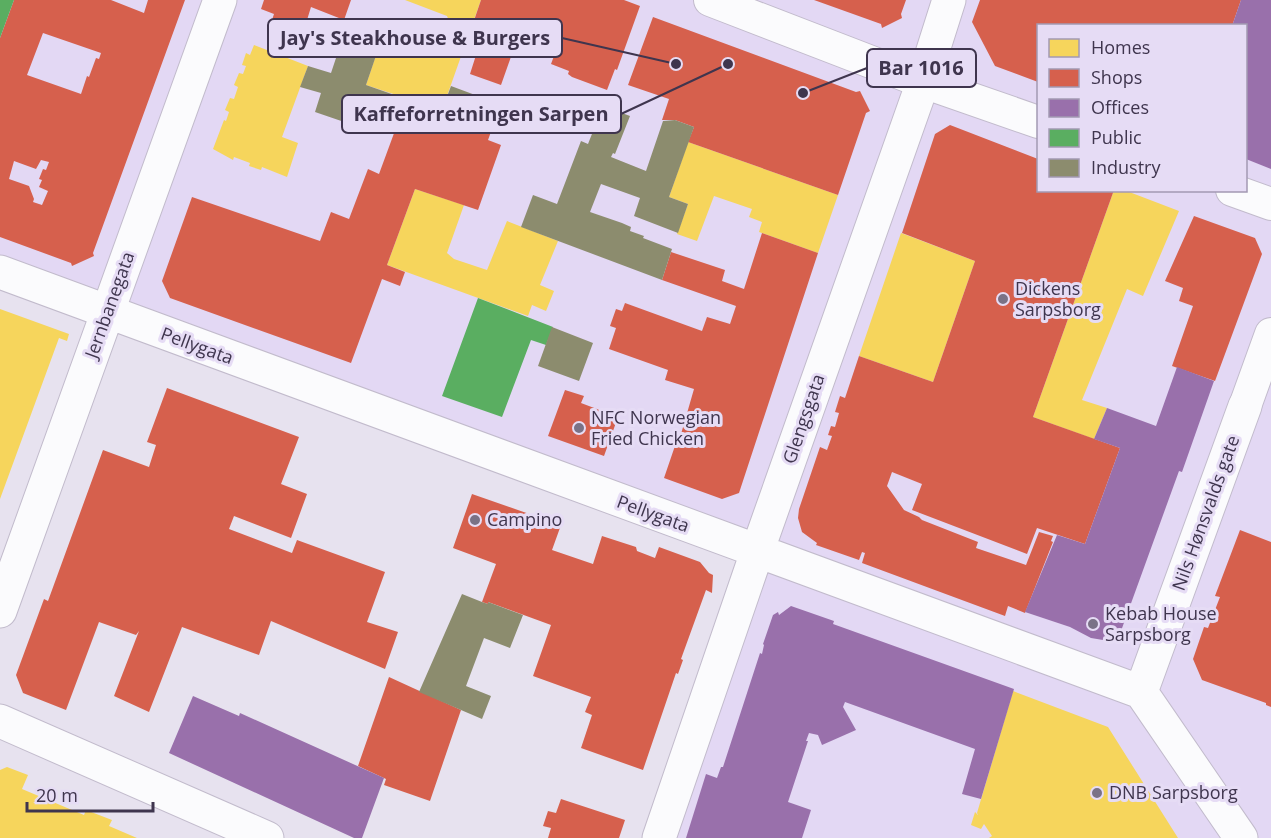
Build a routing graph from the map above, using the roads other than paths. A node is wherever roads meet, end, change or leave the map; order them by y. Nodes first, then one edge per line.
1 (219, 0) edge
2 (710, 0) edge
3 (949, 0) edge
4 (923, 82) junction
5 (1037, 122) edge
6 (1238, 192) edge
7 (1271, 204) edge
8 (0, 272) edge
9 (107, 313) junction
10 (1271, 334) edge
11 (1245, 406) joint
12 (757, 552) junction
13 (0, 611) edge
14 (1141, 692) junction
15 (0, 721) edge
16 (267, 838) edge
17 (658, 838) edge
18 (1241, 838) edge

1 - 9 street, Jernbanegata
2 - 4 street
3 - 4 street, Glengsgata
4 - 5 street
4 - 12 street, Glengsgata
6 - 7 street
8 - 9 street, Pellygata
9 - 12 street, Pellygata
9 - 13 street, Jernbanegata
10 - 11 street, Nils Hønsvalds gate
11 - 14 street, Nils Hønsvalds gate
12 - 14 street, Pellygata
12 - 17 street, Glengsgata
14 - 18 street
15 - 16 street

